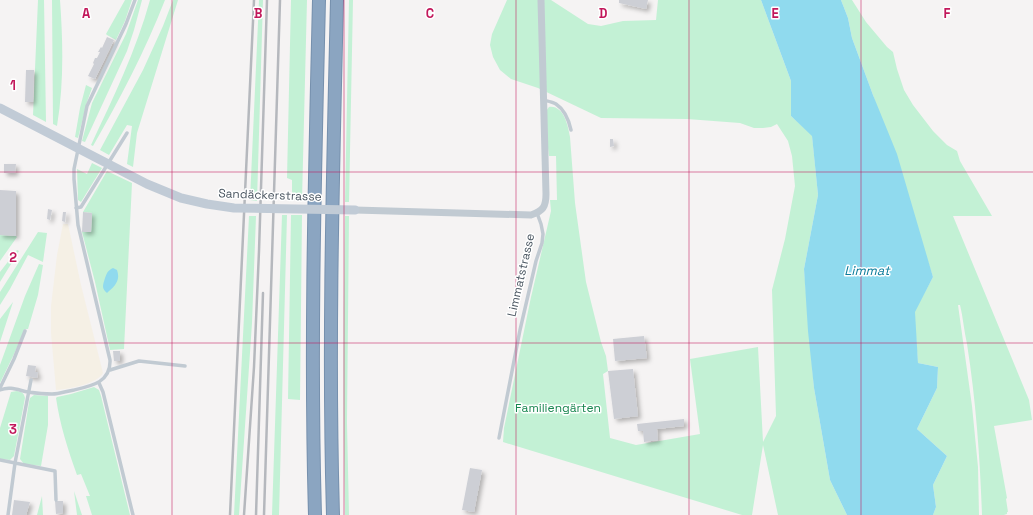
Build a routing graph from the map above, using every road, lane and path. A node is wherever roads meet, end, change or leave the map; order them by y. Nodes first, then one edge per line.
1 (135, 0) edge
2 (319, 0) edge
3 (337, 0) edge
4 (541, 0) edge
5 (543, 100) junction
6 (0, 108) edge
7 (571, 130) dead end
8 (127, 133) dead end
9 (76, 208) junction
10 (355, 210) joint
11 (537, 213) junction
12 (25, 331) dead end
13 (186, 366) dead end
14 (110, 370) junction
15 (31, 380) dead end
16 (99, 383) junction
17 (0, 389) edge
18 (29, 392) junction
19 (499, 438) dead end
20 (0, 460) edge
21 (15, 463) junction
22 (56, 500) dead end
23 (8, 515) edge
24 (133, 515) edge
25 (314, 515) edge
26 (333, 515) edge

1 - 9 lane
2 - 25 highway
3 - 26 highway
4 - 5 street
5 - 7 lane
5 - 11 street
6 - 10 street, Sandäckerstrasse, bridge
8 - 9 lane
9 - 14 lane
10 - 11 street, Sandäckerstrasse
11 - 19 lane, Limmatstrasse
12 - 17 lane
13 - 14 lane
14 - 16 lane
15 - 18 lane
16 - 18 lane
16 - 24 lane
17 - 18 lane
18 - 21 lane
20 - 21 lane
21 - 22 lane
21 - 23 lane

